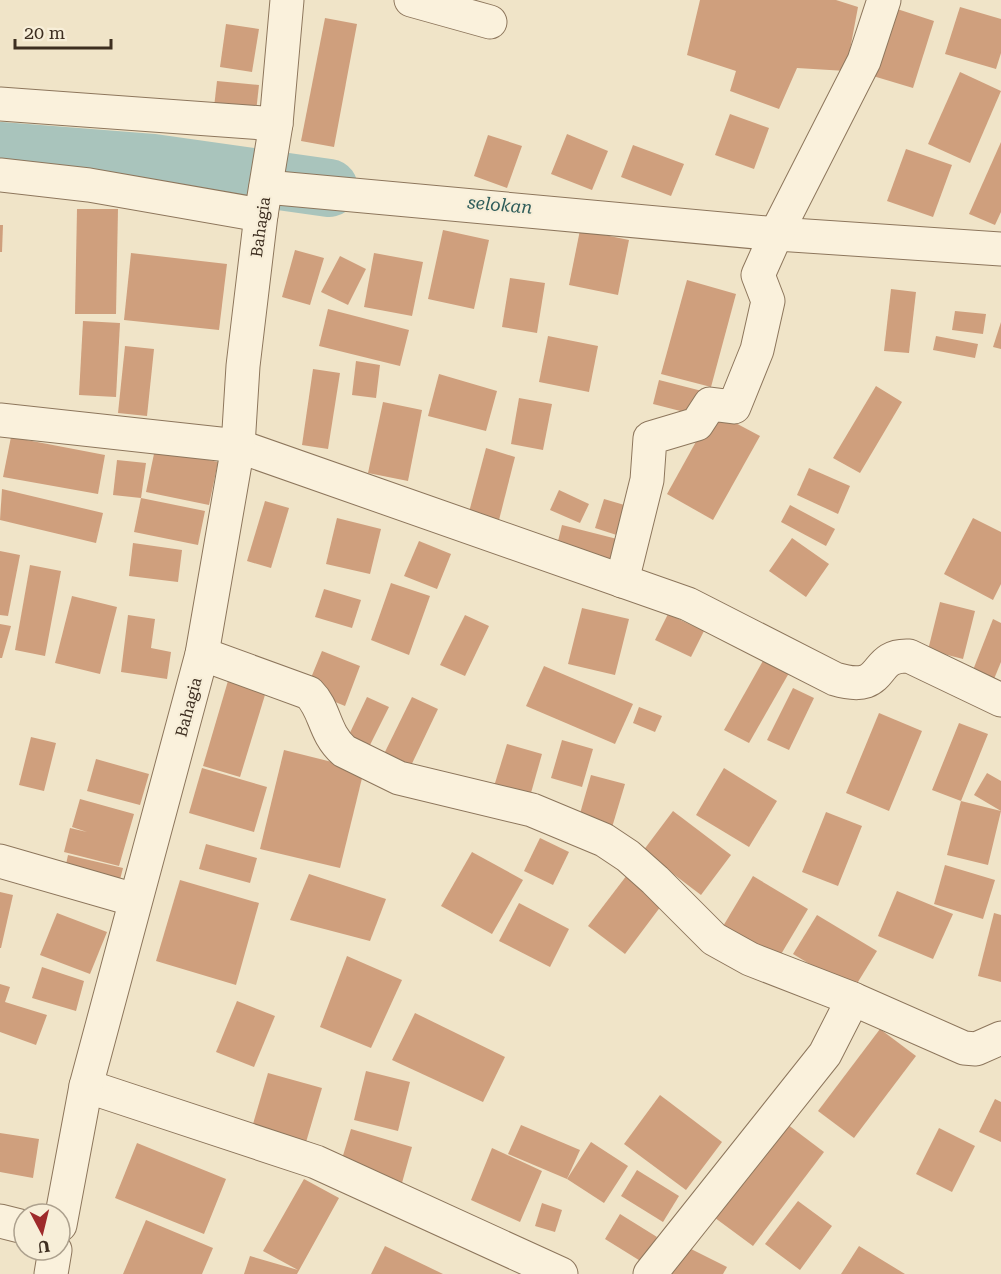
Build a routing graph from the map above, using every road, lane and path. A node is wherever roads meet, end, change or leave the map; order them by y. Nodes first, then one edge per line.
1 (411, 0) edge
2 (884, 0) edge
3 (287, 4) edge
4 (490, 22) dead end
5 (0, 104) edge
6 (276, 124) junction
7 (0, 175) edge
8 (266, 186) junction
9 (778, 231) junction
10 (1001, 249) edge
11 (0, 420) edge
12 (238, 446) junction
13 (622, 581) junction
14 (202, 654) junction
15 (1001, 700) edge
16 (0, 861) edge
17 (135, 900) junction
18 (853, 999) junction
19 (1001, 1038) edge
20 (86, 1086) junction
21 (64, 1202) edge
22 (561, 1274) edge
23 (650, 1274) edge

1 - 4 street
2 - 9 street
3 - 6 street, Bahagia
5 - 6 street
6 - 8 street, Bahagia
7 - 8 street
8 - 9 street
8 - 12 street, Bahagia
9 - 10 street
9 - 13 street
11 - 12 street
12 - 13 street
12 - 14 street, Bahagia
13 - 15 street
14 - 17 street, Bahagia
14 - 18 street
16 - 17 street
17 - 20 street, Bahagia
18 - 19 street
18 - 23 street
20 - 21 street, Bahagia
20 - 22 street

